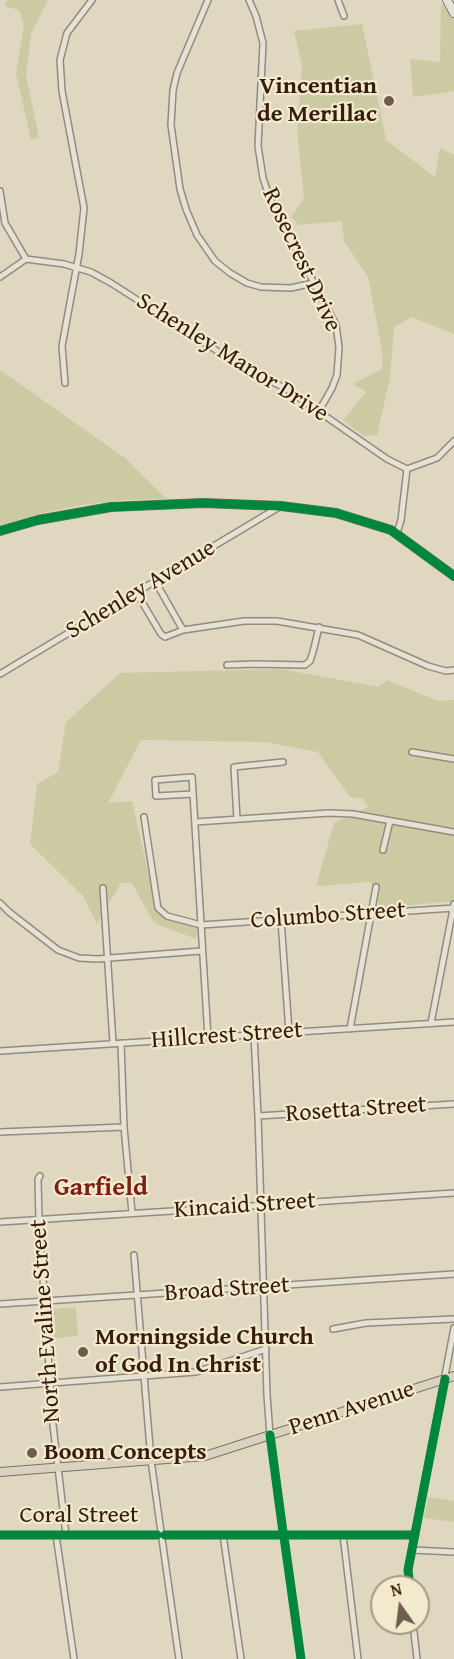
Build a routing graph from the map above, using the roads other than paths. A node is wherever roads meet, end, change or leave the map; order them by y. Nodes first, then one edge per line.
1 (92, 0) edge
2 (208, 0) edge
3 (249, 0) edge
4 (338, 0) edge
5 (447, 0) edge
6 (454, 13) edge
7 (344, 16) dead end
8 (0, 191) edge
9 (26, 259) junction
10 (77, 268) junction
11 (0, 277) edge
12 (313, 283) junction
13 (65, 383) dead end
14 (319, 411) junction
15 (454, 441) edge
16 (406, 469) junction
17 (281, 506) junction
18 (0, 531) edge
19 (397, 533) junction
20 (454, 576) edge
21 (155, 581) junction
22 (136, 592) junction
23 (319, 627) junction
24 (183, 630) junction
25 (227, 665) dead end
26 (454, 670) edge
27 (0, 674) edge
28 (412, 752) dead end
29 (454, 759) edge
30 (283, 762) dead end
31 (193, 794) junction
32 (144, 817) dead end
33 (237, 819) junction
34 (390, 821) junction
35 (195, 822) junction
36 (454, 832) edge
37 (383, 850) dead end
38 (376, 886) dead end
39 (103, 888) dead end
40 (0, 903) edge
41 (454, 907) edge
42 (372, 914) junction
43 (281, 920) junction
44 (201, 925) junction
45 (201, 951) junction
46 (108, 958) junction
47 (454, 1022) edge
48 (431, 1023) junction
49 (350, 1029) junction
50 (289, 1032) junction
51 (254, 1035) junction
52 (208, 1038) junction
53 (113, 1043) junction
54 (120, 1043) junction
55 (0, 1051) edge
56 (454, 1104) edge
57 (258, 1116) junction
58 (124, 1127) junction
59 (0, 1132) edge
60 (40, 1176) dead end
61 (454, 1193) edge
62 (260, 1204) junction
63 (132, 1213) junction
64 (39, 1220) junction
65 (0, 1222) edge
66 (134, 1255) dead end
67 (454, 1274) edge
68 (263, 1287) junction
69 (138, 1295) junction
70 (45, 1301) junction
71 (0, 1304) edge
72 (454, 1319) edge
73 (454, 1328) edge
74 (333, 1329) dead end
75 (266, 1349) junction
76 (144, 1375) junction
77 (449, 1378) edge
78 (50, 1383) junction
79 (0, 1387) edge
80 (270, 1435) junction
81 (151, 1460) junction
82 (57, 1468) junction
83 (0, 1472) edge
84 (0, 1535) edge
85 (56, 1535) junction
86 (66, 1535) junction
87 (161, 1535) junction
88 (224, 1535) junction
89 (283, 1535) junction
90 (343, 1535) junction
91 (415, 1535) junction
92 (412, 1550) junction
93 (454, 1552) edge
94 (409, 1575) edge
95 (414, 1635) edge
96 (74, 1659) edge
97 (179, 1659) edge
98 (241, 1659) edge
99 (301, 1659) edge
100 (358, 1659) edge
101 (417, 1659) edge

1 - 10 street
2 - 12 street
3 - 12 street, Rosecrest Drive
4 - 7 street
5 - 6 street
8 - 9 street
9 - 10 street, Schenley Manor Drive
9 - 11 street
10 - 13 street
10 - 14 street, Schenley Manor Drive
12 - 14 street, Rosecrest Drive
14 - 16 street, Schenley Manor Drive
15 - 16 street
16 - 19 street
17 - 18 street
17 - 19 street
17 - 21 street, Schenley Avenue
19 - 20 street
21 - 22 street, Schenley Avenue
21 - 24 street
22 - 24 street
22 - 27 street, Schenley Avenue
23 - 24 street
23 - 25 street
23 - 26 street
28 - 29 street
30 - 33 street
31 - 31 street
31 - 35 street
32 - 44 street, Columbo Street
33 - 34 street
33 - 35 street
34 - 36 street
34 - 37 street
35 - 44 street
38 - 42 street
39 - 46 street
40 - 46 street
41 - 42 street, Columbo Street
41 - 48 street
42 - 43 street, Columbo Street
42 - 49 street
43 - 44 street, Columbo Street
43 - 50 street
44 - 45 street
45 - 46 street
45 - 52 street
46 - 53 street
47 - 48 street, Hillcrest Street
48 - 49 street, Hillcrest Street
49 - 50 street, Hillcrest Street
50 - 51 street, Hillcrest Street
51 - 52 street, Hillcrest Street
51 - 57 street
52 - 54 street, Hillcrest Street
53 - 54 street, Hillcrest Street
53 - 55 street, Hillcrest Street
54 - 58 street
56 - 57 street, Rosetta Street
57 - 62 street
58 - 59 street
58 - 63 street
60 - 64 street, North Evaline Street
61 - 62 street, Kincaid Street
62 - 63 street, Kincaid Street
62 - 68 street
63 - 64 street, Kincaid Street
64 - 65 street, Kincaid Street
64 - 70 street, North Evaline Street
66 - 69 street
67 - 68 street, Broad Street
68 - 69 street, Broad Street
68 - 75 street
69 - 70 street, Broad Street
69 - 76 street
70 - 71 street, Broad Street
70 - 78 street, North Evaline Street
72 - 74 street
73 - 77 street
75 - 76 street
75 - 80 street
76 - 78 street
76 - 81 street
77 - 80 main road, Penn Avenue
77 - 91 street
78 - 79 street
78 - 82 street, North Evaline Street
80 - 81 main road, Penn Avenue
80 - 89 street
81 - 82 main road, Penn Avenue
81 - 87 street
82 - 83 main road, Penn Avenue
82 - 86 street, North Evaline Street
84 - 85 street, Coral Street
85 - 86 street, Coral Street
85 - 96 street
86 - 87 street, Coral Street
87 - 88 street, Coral Street
87 - 97 street
88 - 89 street, Coral Street
88 - 98 street
89 - 90 street, Coral Street
89 - 99 street
90 - 91 street, Coral Street
90 - 100 street
91 - 92 street
92 - 93 street
92 - 94 street
95 - 101 street

